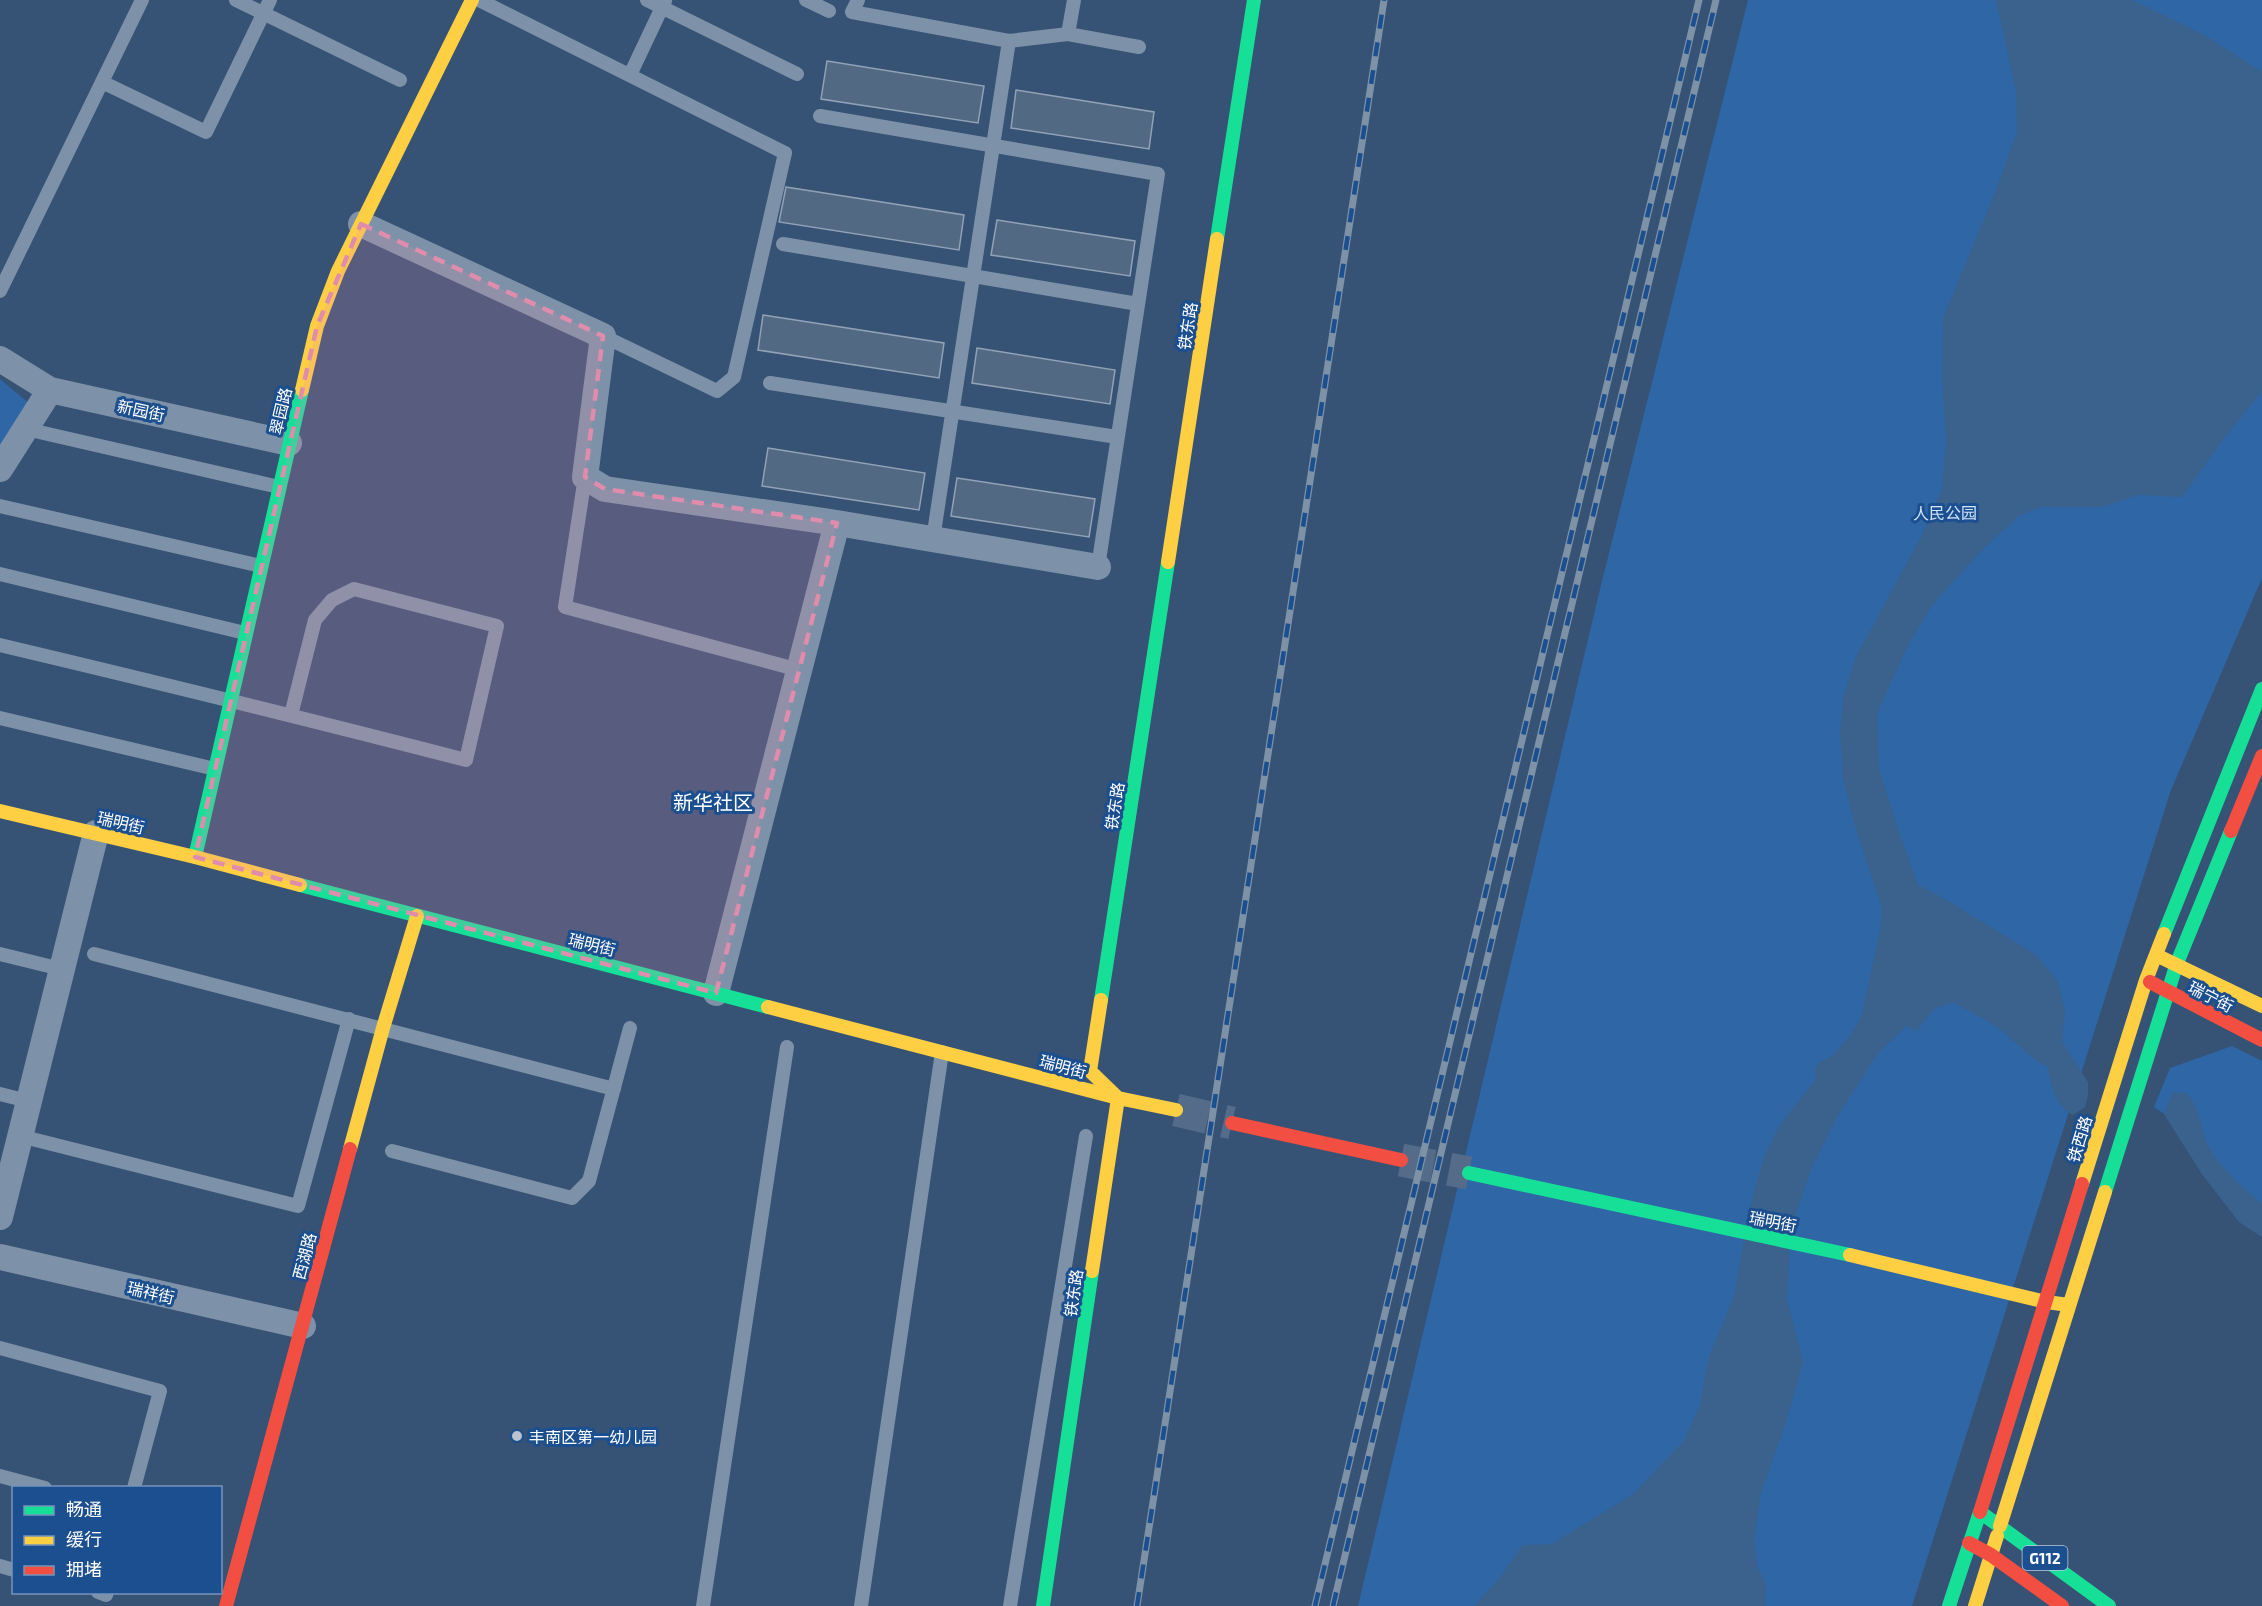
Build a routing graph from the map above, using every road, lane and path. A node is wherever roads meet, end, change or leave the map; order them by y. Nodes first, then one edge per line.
1 (142, 0) edge
2 (236, 0) edge
3 (270, 0) edge
4 (472, 0) edge
5 (479, 0) edge
6 (647, 0) edge
7 (806, 0) edge
8 (858, 0) edge
9 (1074, 0) edge
10 (1254, 0) edge
11 (664, 4) edge
12 (829, 11) dead end
13 (263, 14) junction
14 (1068, 34) junction
15 (1009, 41) junction
16 (1140, 47) dead end
17 (630, 75) junction
18 (797, 75) dead end
19 (400, 81) dead end
20 (102, 82) junction
21 (820, 116) dead end
22 (993, 146) junction
23 (361, 224) junction
24 (783, 244) dead end
25 (973, 276) junction
26 (0, 291) edge
27 (1138, 304) junction
28 (603, 336) junction
29 (0, 359) edge
30 (770, 383) dead end
31 (50, 390) junction
32 (952, 411) junction
33 (26, 429) junction
34 (1117, 437) junction
35 (289, 442) junction
36 (0, 469) edge
37 (585, 477) junction
38 (279, 487) junction
39 (0, 506) edge
40 (837, 523) junction
41 (933, 539) junction
42 (261, 566) junction
43 (1098, 567) joint
44 (0, 574) edge
45 (245, 633) junction
46 (0, 645) edge
47 (799, 670) junction
48 (2262, 689) edge
49 (231, 700) junction
50 (291, 715) junction
51 (0, 718) edge
52 (2262, 756) edge
53 (215, 769) junction
54 (0, 811) edge
55 (96, 833) junction
56 (195, 856) junction
57 (417, 916) junction
58 (0, 954) edge
59 (94, 954) dead end
60 (2156, 955) junction
61 (2177, 963) junction
62 (62, 969) junction
63 (2146, 980) junction
64 (2168, 992) junction
65 (716, 993) junction
66 (2262, 1006) edge
67 (349, 1019) junction
68 (383, 1028) junction
69 (630, 1028) dead end
70 (2262, 1040) edge
71 (787, 1047) dead end
72 (942, 1052) junction
73 (614, 1089) junction
74 (0, 1094) edge
75 (1118, 1098) junction
76 (28, 1101) junction
77 (1176, 1110) tunnel mouth
78 (1232, 1123) tunnel mouth
79 (1086, 1136) dead end
80 (20, 1137) junction
81 (392, 1151) dead end
82 (1401, 1160) tunnel mouth
83 (1469, 1173) tunnel mouth
84 (0, 1216) edge
85 (0, 1257) edge
86 (2046, 1302) junction
87 (2070, 1306) junction
88 (303, 1326) junction
89 (0, 1348) edge
90 (0, 1476) edge
91 (38, 1486) edge
92 (135, 1486) edge
93 (1980, 1512) junction
94 (2000, 1526) junction
95 (1969, 1543) junction
96 (1991, 1555) junction
97 (226, 1606) edge
98 (703, 1606) edge
99 (861, 1606) edge
100 (1010, 1606) edge
101 (1043, 1606) edge
102 (1949, 1606) edge
103 (1975, 1606) edge
104 (2062, 1606) edge
105 (2109, 1606) edge

1 - 20 lane
2 - 13 lane
3 - 13 lane
4 - 23 main road, 翠园路
5 - 17 lane
6 - 11 lane
7 - 12 lane
8 - 15 lane
9 - 14 lane
10 - 75 main road, 铁东路
11 - 17 lane
11 - 18 lane
13 - 19 lane
13 - 20 lane
14 - 15 lane
14 - 16 lane
15 - 22 lane
17 - 28 lane
20 - 26 lane
21 - 22 lane
22 - 25 lane
22 - 27 lane
23 - 28 street
23 - 35 main road, 翠园路
24 - 25 lane
25 - 27 lane
25 - 32 lane
27 - 34 lane
28 - 37 street
29 - 31 street, 新园街
30 - 32 lane
31 - 33 street
31 - 35 street, 新园街
32 - 34 lane
32 - 41 lane
33 - 36 street
33 - 38 lane
34 - 43 lane
35 - 38 main road, 翠园路
37 - 40 street
37 - 47 lane
38 - 42 main road, 翠园路
39 - 42 lane
40 - 41 street
40 - 47 street
41 - 43 street
42 - 45 main road, 翠园路
44 - 45 lane
45 - 49 main road, 翠园路
46 - 49 lane
47 - 65 street
48 - 60 main road, 铁西路
49 - 50 lane
49 - 53 main road, 翠园路
50 - 50 lane
51 - 53 lane
52 - 61 main road
53 - 56 main road, 翠园路
54 - 55 main road, 瑞明街
55 - 56 main road, 瑞明街
55 - 62 street
56 - 57 main road, 瑞明街
57 - 65 main road, 瑞明街
57 - 68 main road, 西湖路
58 - 62 lane
59 - 67 lane
60 - 61 main road, 瑞宁街
60 - 63 main road, 铁西路
61 - 64 main road
61 - 66 main road, 瑞宁街
62 - 76 street
63 - 64 main road, 瑞宁街
63 - 86 main road, 铁西路
64 - 70 main road, 瑞宁街
64 - 87 main road
65 - 72 main road, 瑞明街
67 - 68 lane
67 - 80 lane
68 - 73 lane
68 - 88 main road, 西湖路
69 - 73 lane
71 - 98 lane
72 - 75 main road, 瑞明街
72 - 99 lane
73 - 81 lane
74 - 76 lane
75 - 77 main road, 瑞明街
75 - 101 main road, 铁东路
76 - 80 street
78 - 82 main road
79 - 100 lane
80 - 84 street
83 - 86 main road, 瑞明街
85 - 88 street, 瑞祥街
86 - 87 main road, 瑞明街
86 - 93 main road, 铁西路
87 - 94 main road
88 - 97 main road, 西湖路
89 - 92 lane
90 - 91 lane
93 - 94 main road, G112
93 - 95 main road, 铁西路
94 - 96 main road
94 - 105 main road, G112
95 - 96 main road
95 - 102 main road, 铁西路
96 - 103 main road
96 - 104 main road, G112

